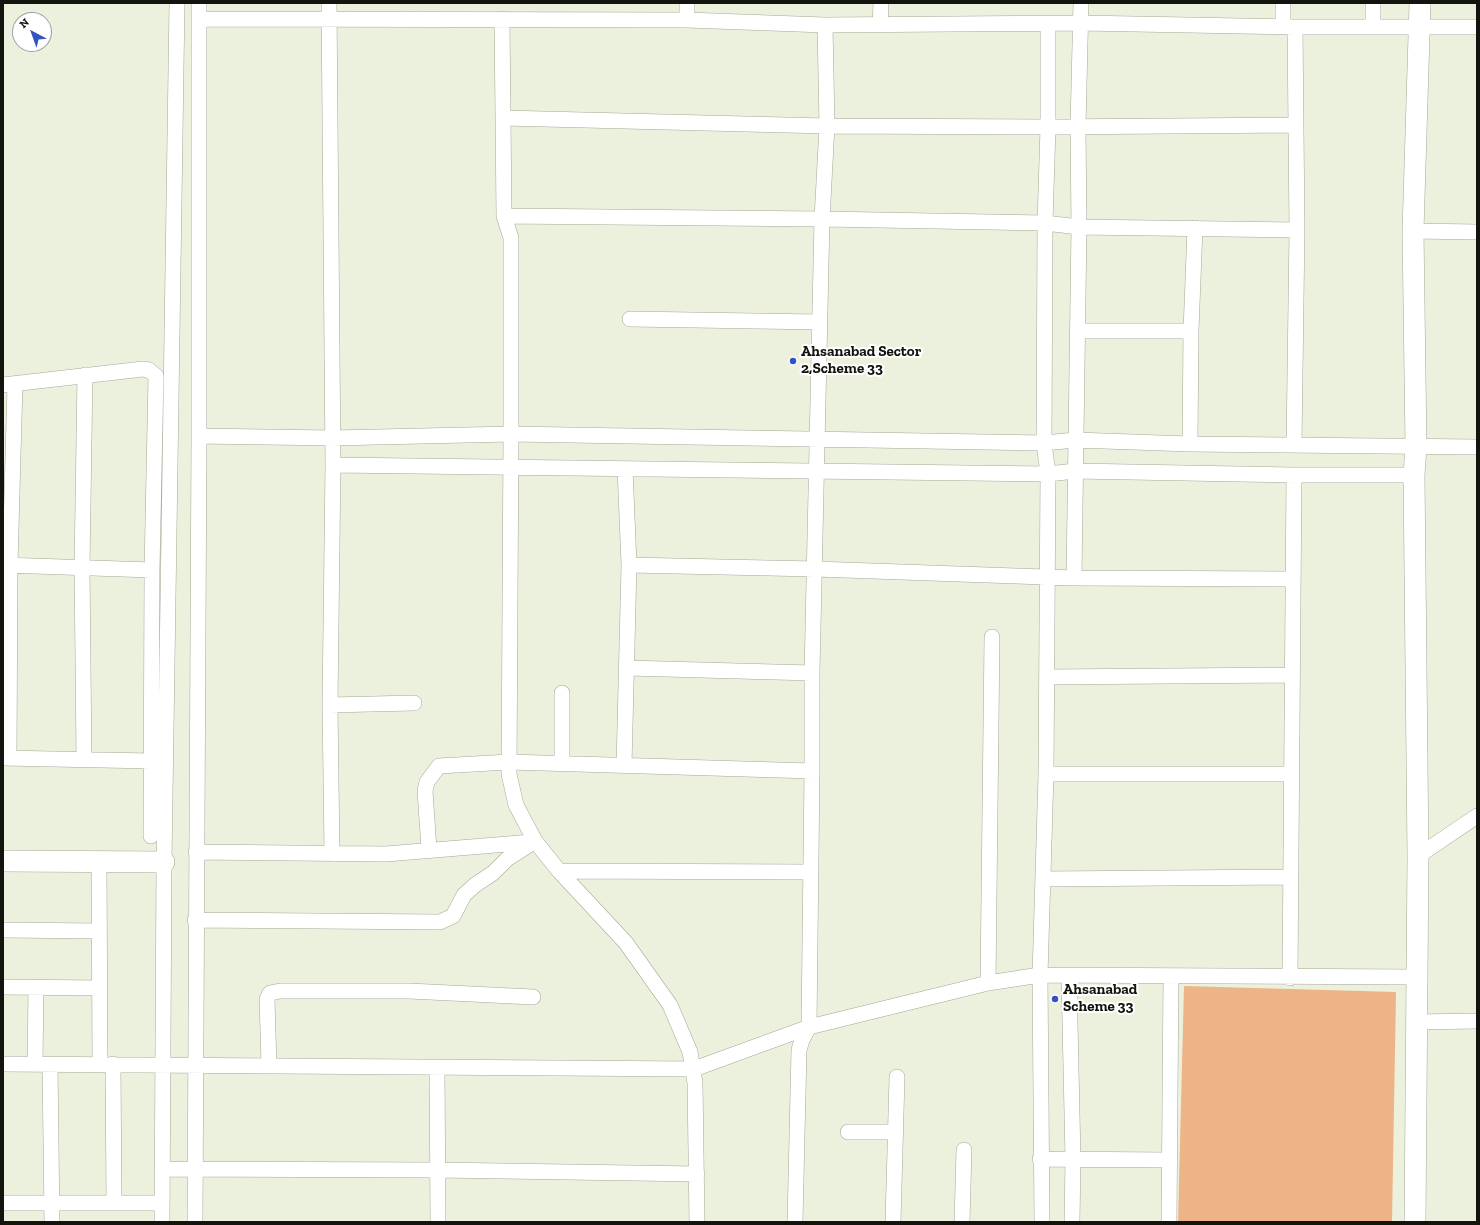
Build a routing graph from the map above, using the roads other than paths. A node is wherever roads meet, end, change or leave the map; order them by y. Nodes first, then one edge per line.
1 (177, 3) edge
2 (199, 3) edge
3 (330, 3) edge
4 (687, 3) edge
5 (881, 3) edge
6 (1081, 3) edge
7 (1283, 3) edge
8 (1373, 3) edge
9 (1420, 3) edge
10 (199, 19) junction
11 (329, 19) junction
12 (502, 19) junction
13 (687, 20) junction
14 (1048, 23) junction
15 (1081, 23) junction
16 (825, 25) junction
17 (880, 25) junction
18 (1289, 27) junction
19 (1373, 27) junction
20 (1419, 27) junction
21 (1477, 27) edge
22 (503, 118) junction
23 (1296, 125) junction
24 (827, 126) junction
25 (1078, 126) junction
26 (1048, 128) junction
27 (504, 216) junction
28 (822, 219) junction
29 (1045, 223) junction
30 (1079, 227) junction
31 (1195, 228) junction
32 (1297, 230) junction
33 (1413, 232) junction
34 (1477, 232) edge
35 (630, 319) dead end
36 (819, 322) junction
37 (1077, 331) junction
38 (1191, 331) junction
39 (85, 375) junction
40 (9, 385) edge
41 (511, 434) junction
42 (199, 436) junction
43 (333, 438) junction
44 (816, 440) junction
45 (1075, 440) junction
46 (1044, 443) junction
47 (1190, 444) junction
48 (1294, 445) junction
49 (1416, 447) junction
50 (1477, 447) edge
51 (333, 465) junction
52 (510, 467) junction
53 (625, 469) junction
54 (1075, 471) junction
55 (816, 472) junction
56 (1048, 474) junction
57 (1294, 475) junction
58 (1414, 475) junction
59 (629, 564) junction
60 (7, 565) edge
61 (82, 567) junction
62 (815, 569) junction
63 (152, 570) junction
64 (1046, 576) junction
65 (1074, 578) junction
66 (1293, 578) junction
67 (992, 637) dead end
68 (627, 668) junction
69 (812, 673) junction
70 (1292, 675) junction
71 (1047, 677) junction
72 (562, 693) dead end
73 (414, 703) dead end
74 (330, 705) junction
75 (6, 758) edge
76 (84, 760) junction
77 (151, 761) junction
78 (509, 762) junction
79 (562, 764) junction
80 (624, 766) junction
81 (812, 771) junction
82 (1046, 774) junction
83 (1291, 774) junction
84 (1477, 816) edge
85 (151, 836) dead end
86 (535, 841) junction
87 (429, 850) junction
88 (196, 852) junction
89 (332, 854) junction
90 (1418, 856) junction
91 (3, 861) edge
92 (99, 862) junction
93 (164, 862) junction
94 (559, 871) junction
95 (811, 872) junction
96 (1290, 877) junction
97 (1044, 879) junction
98 (195, 920) junction
99 (3, 930) edge
100 (99, 931) junction
101 (1040, 975) junction
102 (1069, 976) junction
103 (1171, 976) junction
104 (1290, 978) junction
105 (1417, 978) junction
106 (988, 983) junction
107 (3, 988) edge
108 (36, 988) junction
109 (99, 988) junction
110 (533, 997) dead end
111 (1477, 1021) edge
112 (1416, 1022) junction
113 (809, 1027) junction
114 (3, 1064) edge
115 (43, 1064) junction
116 (106, 1064) junction
117 (164, 1064) junction
118 (195, 1064) junction
119 (268, 1065) junction
120 (437, 1067) junction
121 (694, 1069) junction
122 (896, 1077) dead end
123 (848, 1132) dead end
124 (895, 1132) junction
125 (964, 1150) dead end
126 (1040, 1159) junction
127 (1073, 1159) junction
128 (1169, 1160) junction
129 (162, 1169) junction
130 (194, 1170) junction
131 (438, 1170) junction
132 (697, 1174) junction
133 (3, 1203) edge
134 (52, 1203) junction
135 (114, 1203) junction
136 (162, 1203) junction
137 (52, 1222) edge
138 (162, 1222) edge
139 (195, 1222) edge
140 (438, 1222) edge
141 (697, 1222) edge
142 (795, 1222) edge
143 (893, 1222) edge
144 (962, 1222) edge
145 (1042, 1222) edge
146 (1072, 1222) edge
147 (1169, 1222) edge
148 (1415, 1222) edge

1 - 93 street
2 - 10 street
3 - 11 street
4 - 13 street
5 - 17 street
6 - 15 street
7 - 18 street
8 - 19 street
9 - 20 street
10 - 11 street
10 - 42 street
11 - 12 street
11 - 43 street
12 - 13 street
12 - 22 street
13 - 16 street
14 - 15 street
14 - 17 street
14 - 26 street
15 - 18 street
15 - 25 street
16 - 17 street
16 - 24 street
18 - 19 street
18 - 23 street
19 - 20 street
20 - 21 street
20 - 33 street
22 - 24 street
22 - 27 street
23 - 25 street
23 - 32 street
24 - 26 street
24 - 28 street
25 - 26 street
25 - 30 street
26 - 29 street
27 - 28 street
27 - 41 street
28 - 29 street
28 - 36 street
29 - 30 street
29 - 46 street
30 - 31 street
30 - 37 street
31 - 32 street
31 - 38 street
32 - 48 street
33 - 34 street
33 - 49 street
35 - 36 street
36 - 44 street
37 - 38 street
37 - 45 street
38 - 47 street
39 - 40 street
39 - 61 street
39 - 63 street
40 - 60 street
41 - 43 street
41 - 44 street
41 - 52 street
42 - 43 street
42 - 88 street
43 - 51 street
44 - 46 street
44 - 55 street
45 - 46 street
45 - 47 street
45 - 54 street
46 - 56 street
47 - 48 street
48 - 49 street
49 - 50 street
49 - 58 street
51 - 52 street
51 - 74 street
52 - 53 street
52 - 78 street
53 - 55 street
53 - 59 street
54 - 56 street
54 - 57 street
54 - 65 street
55 - 56 street
55 - 62 street
56 - 64 street
57 - 58 street
57 - 66 street
58 - 90 street
59 - 62 street
59 - 68 street
60 - 61 street
60 - 75 street
61 - 63 street
61 - 76 street
62 - 64 street
62 - 69 street
63 - 77 street
64 - 65 street
64 - 71 street
65 - 66 street
66 - 70 street
67 - 106 street
68 - 69 street
68 - 80 street
69 - 81 street
70 - 71 street
70 - 83 street
71 - 82 street
72 - 79 street
73 - 74 street
74 - 89 street
75 - 76 street
76 - 77 street
77 - 85 street
78 - 79 street
78 - 86 street
78 - 87 street
79 - 80 street
80 - 81 street
81 - 95 street
82 - 83 street
82 - 97 street
83 - 96 street
84 - 90 street
86 - 87 street
86 - 94 street
86 - 98 street
87 - 89 street
88 - 89 street
88 - 98 street
90 - 105 street
91 - 92 street
92 - 93 street
92 - 100 street
93 - 117 street
94 - 95 street
94 - 121 street
95 - 113 street
96 - 97 street
96 - 104 street
97 - 101 street
98 - 118 street
99 - 100 street
100 - 109 street
101 - 102 street
101 - 106 street
101 - 126 street
102 - 103 street
102 - 127 street
103 - 104 street
103 - 128 street
104 - 105 street
105 - 112 street
106 - 113 street
107 - 108 street
108 - 109 street
108 - 115 street
109 - 116 street
110 - 119 street
111 - 112 street
112 - 148 street
113 - 121 street
113 - 142 street
114 - 115 street
115 - 116 street
115 - 134 street
116 - 117 street
116 - 135 street
117 - 118 street
117 - 129 street
118 - 119 street
118 - 130 street
119 - 120 street
120 - 121 street
120 - 131 street
121 - 132 street
122 - 124 street
123 - 124 street
124 - 143 street
125 - 144 street
126 - 127 street
126 - 145 street
127 - 128 street
127 - 146 street
128 - 147 street
129 - 130 street
129 - 136 street
130 - 131 street
130 - 139 street
131 - 132 street
131 - 140 street
132 - 141 street
133 - 134 street
134 - 135 street
134 - 137 street
135 - 136 street
136 - 138 street

